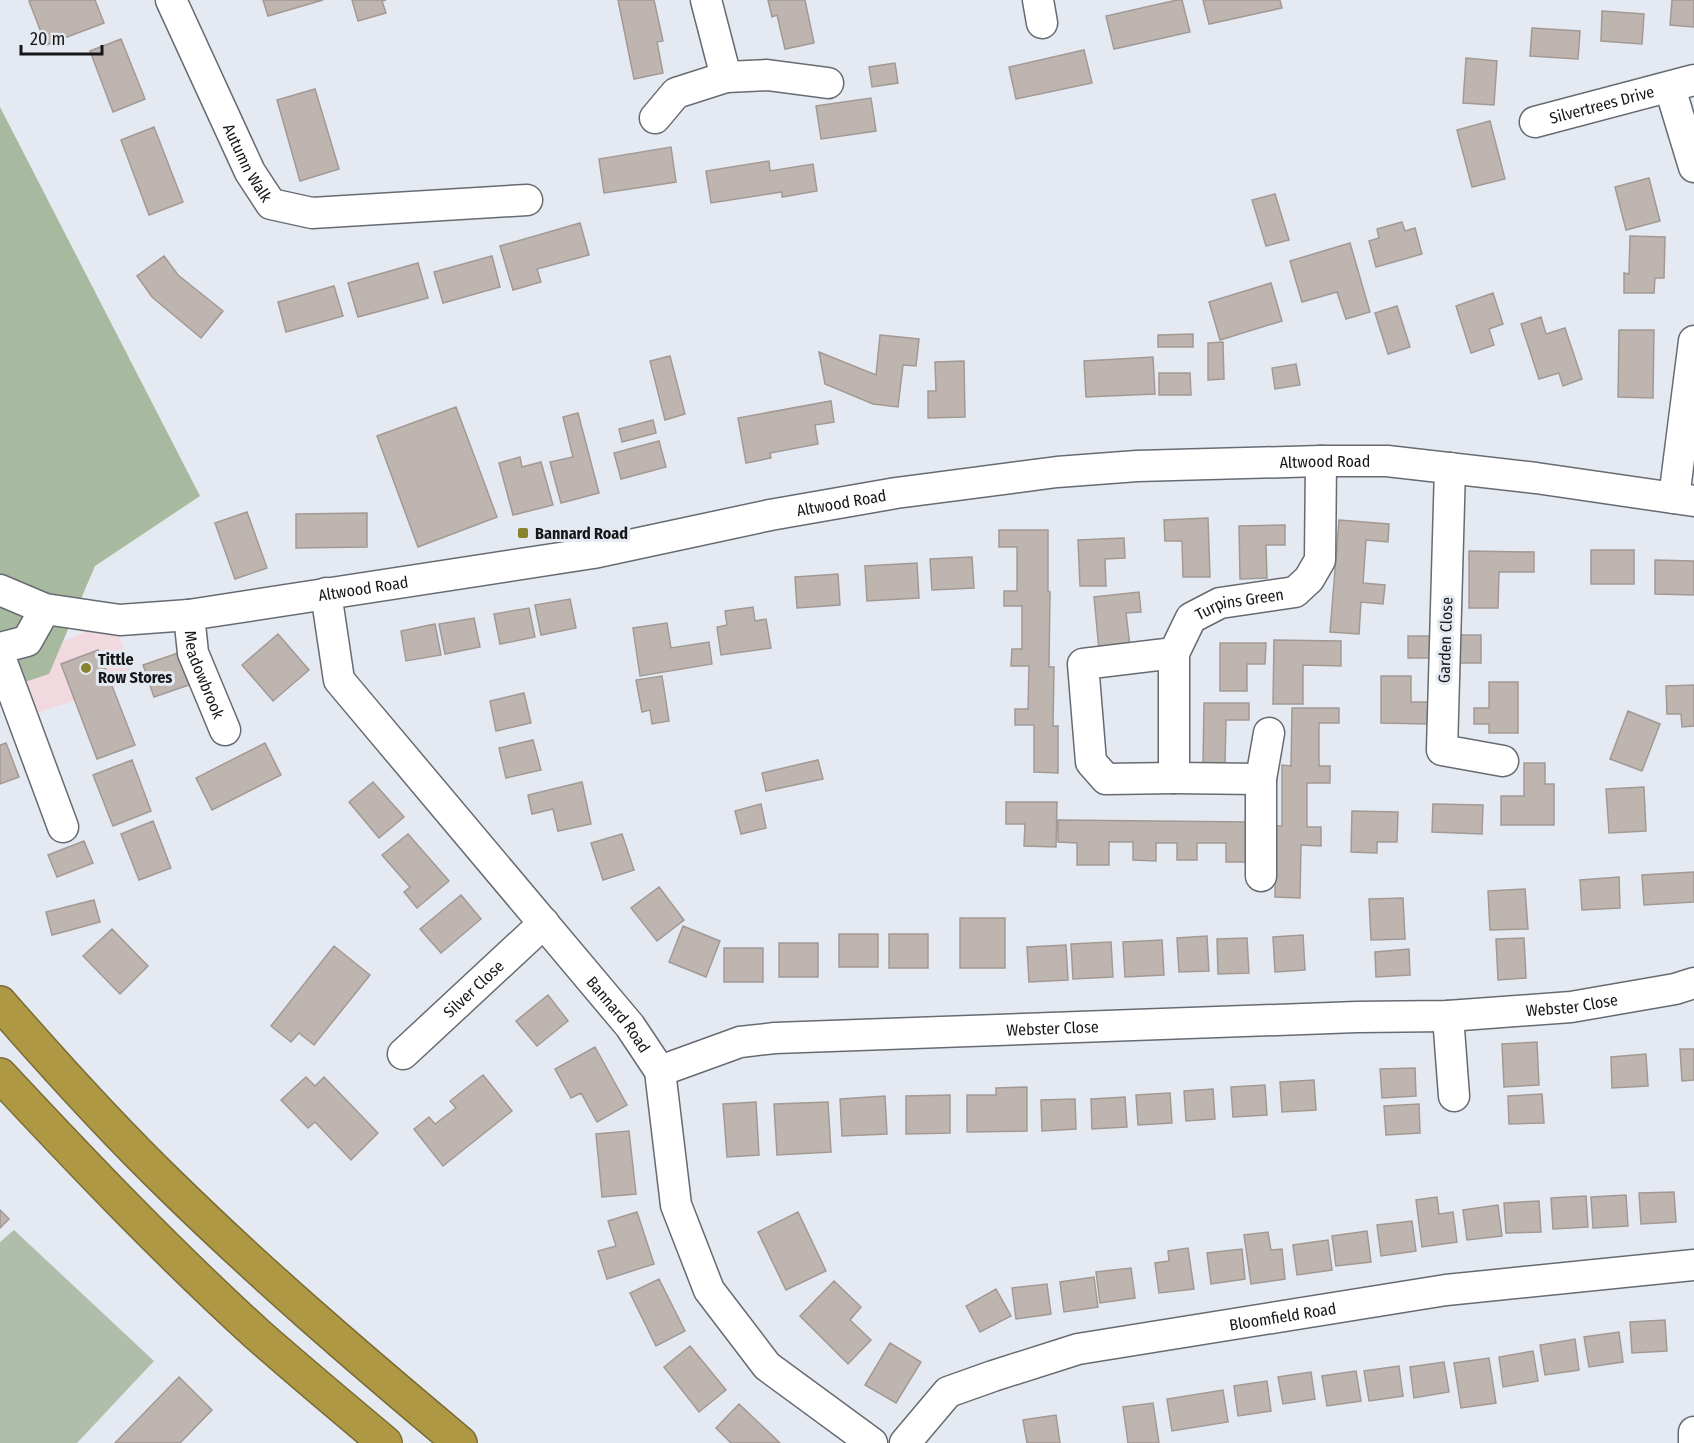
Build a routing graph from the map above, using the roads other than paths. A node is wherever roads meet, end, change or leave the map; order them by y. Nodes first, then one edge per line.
1 (171, 0) edge
2 (706, 0) edge
3 (726, 77) junction
4 (828, 83) dead end
5 (1682, 84) edge
6 (655, 118) dead end
7 (1535, 123) dead end
8 (1694, 167) edge
9 (527, 200) dead end
10 (1694, 341) edge
11 (1321, 461) junction
12 (1450, 468) junction
13 (1684, 499) edge
14 (0, 590) edge
15 (326, 593) junction
16 (45, 609) junction
17 (189, 615) junction
18 (0, 648) edge
19 (1174, 653) junction
20 (0, 657) edge
21 (225, 730) dead end
22 (1269, 733) dead end
23 (1503, 761) dead end
24 (1174, 778) junction
25 (1261, 779) junction
26 (63, 827) dead end
27 (1261, 876) dead end
28 (544, 923) junction
29 (1694, 982) edge
30 (0, 1003) edge
31 (1448, 1016) junction
32 (403, 1054) dead end
33 (660, 1071) junction
34 (0, 1075) edge
35 (1454, 1096) dead end
36 (1693, 1270) edge
37 (1694, 1432) edge
38 (385, 1443) edge
39 (460, 1443) edge
40 (872, 1443) edge
41 (905, 1443) edge
42 (1694, 1443) edge

1 - 9 street, Autumn Walk
2 - 3 street
3 - 4 street
3 - 6 street
5 - 7 street, Silvertrees Drive
5 - 8 street, Silvertrees Drive
10 - 13 street
11 - 12 street, Altwood Road
11 - 15 street, Altwood Road
11 - 19 street, Turpins Green
12 - 13 street, Altwood Road
12 - 23 street, Garden Close
14 - 16 street, Altwood Road
15 - 17 street, Altwood Road
15 - 28 street, Bannard Road
16 - 17 street, Altwood Road
16 - 18 street
17 - 21 street, Meadowbrook
19 - 24 street, Turpins Green
19 - 24 street
20 - 26 street
22 - 25 street
24 - 25 street
25 - 27 street
28 - 32 street, Silver Close
28 - 33 street, Bannard Road
29 - 31 street, Webster Close
30 - 39 highway
31 - 33 street, Webster Close
31 - 35 street
33 - 40 street, Bannard Road
34 - 38 highway
36 - 41 street, Bloomfield Road
37 - 42 street

